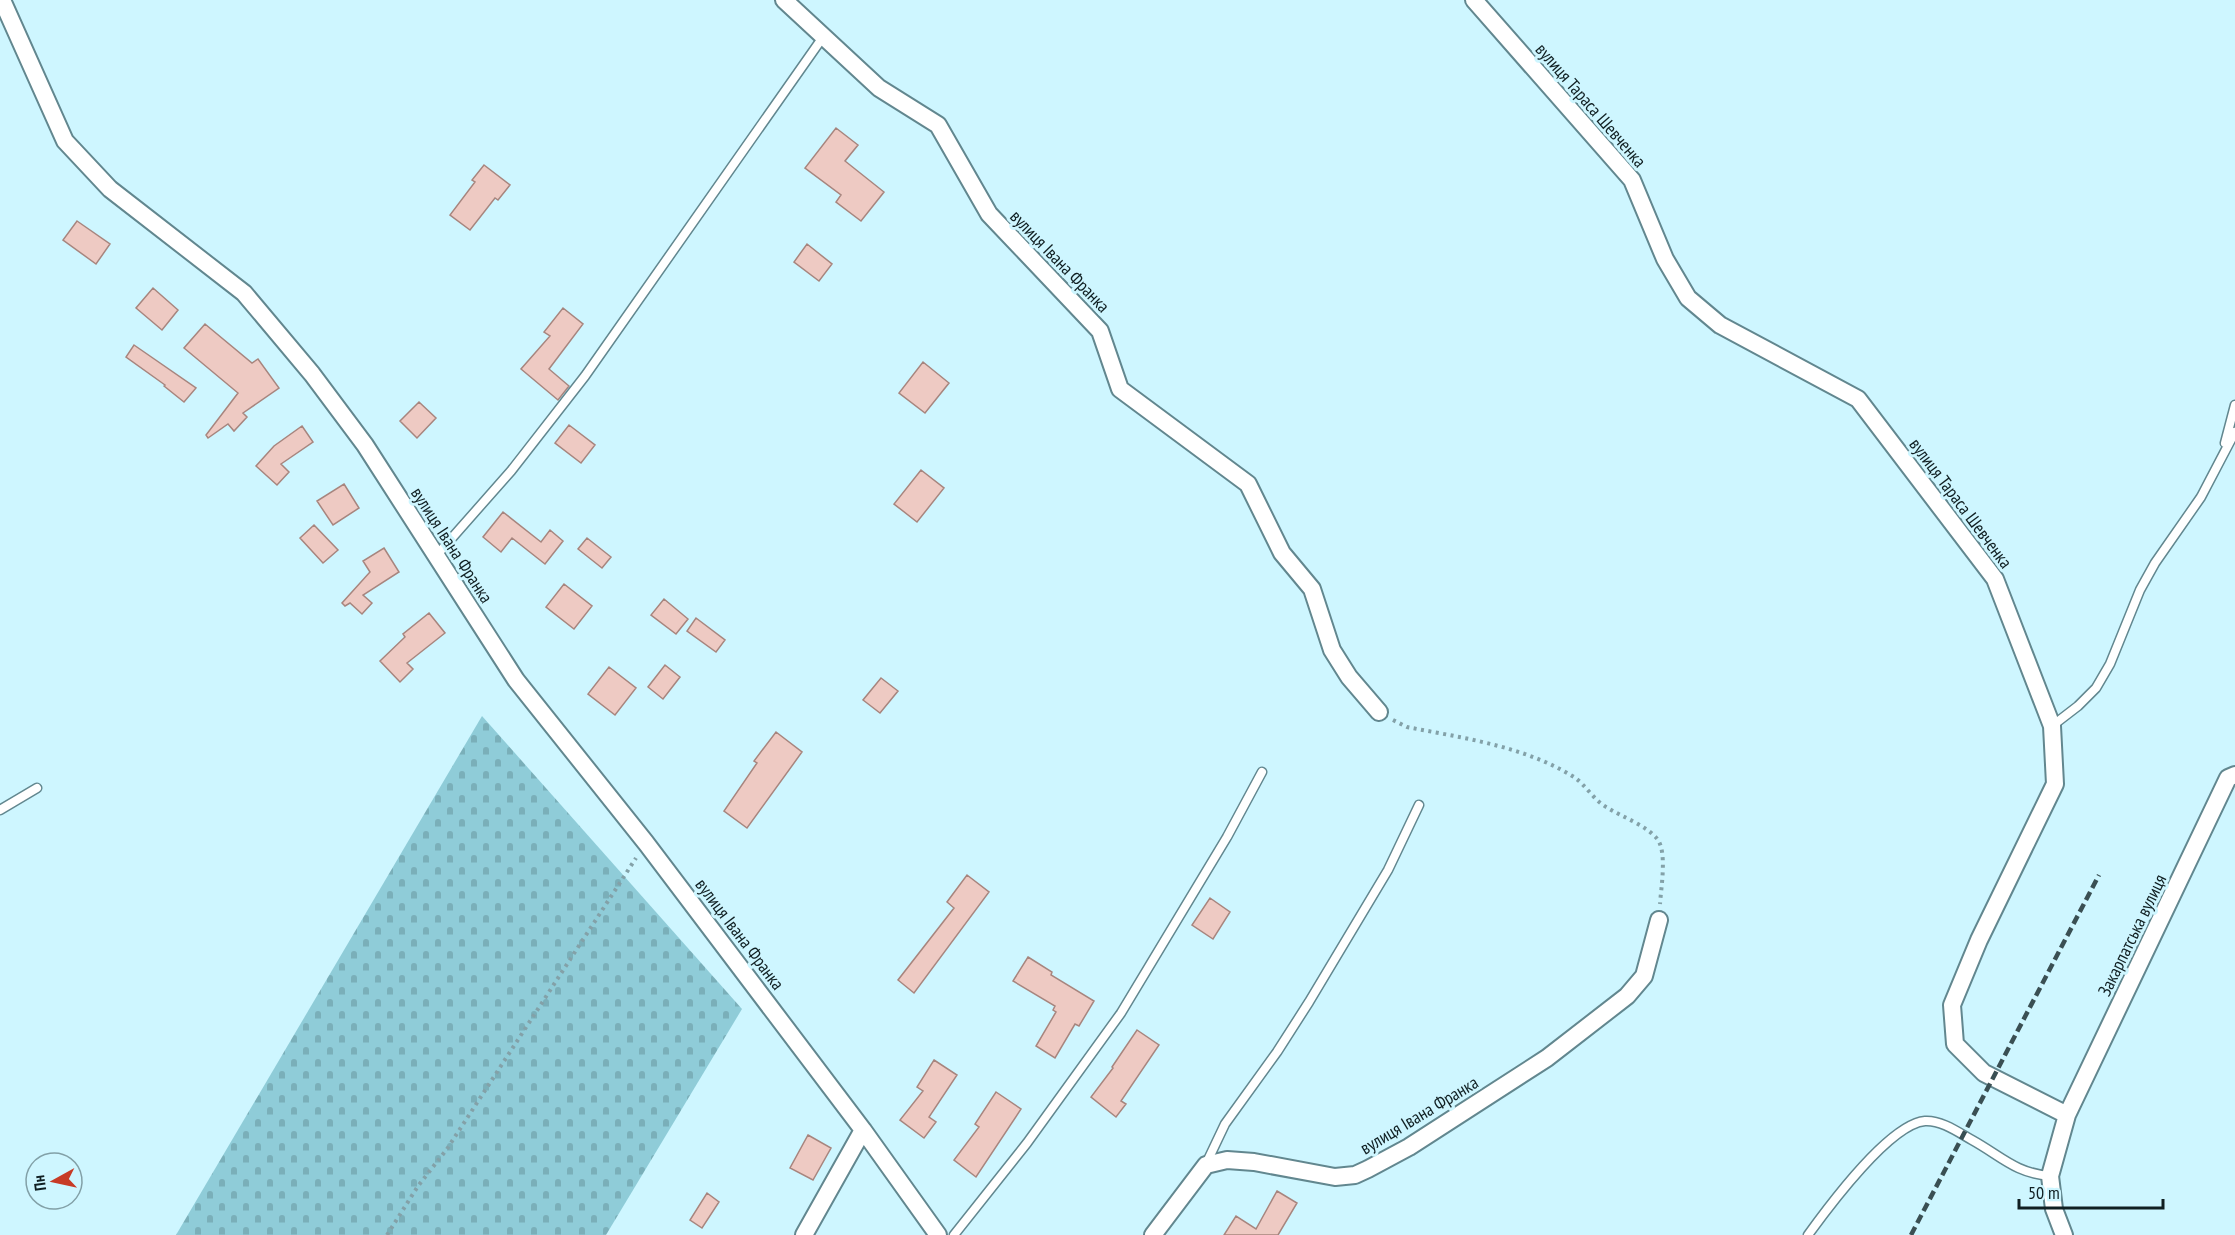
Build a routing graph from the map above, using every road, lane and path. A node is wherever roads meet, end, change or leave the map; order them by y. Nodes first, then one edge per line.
1 (2, 0) edge
2 (784, 0) edge
3 (1474, 0) edge
4 (824, 37) junction
5 (2235, 405) edge
6 (2235, 432) edge
7 (2223, 452) junction
8 (436, 556) junction
9 (1379, 712) joint
10 (2052, 726) junction
11 (1262, 772) dead end
12 (2235, 775) edge
13 (37, 788) dead end
14 (1419, 805) dead end
15 (0, 810) edge
16 (646, 843) junction
17 (1659, 920) joint
18 (2067, 1115) junction
19 (863, 1130) junction
20 (1206, 1164) junction
21 (2050, 1176) junction
22 (387, 1235) edge
23 (804, 1235) edge
24 (938, 1235) edge
25 (954, 1235) edge
26 (1153, 1235) edge
27 (1808, 1235) edge
28 (2064, 1235) edge

1 - 8 street, вулиця Івана Франка
2 - 4 street, вулиця Івана Франка
3 - 10 street, вулиця Тараса Шевченка
4 - 8 lane
4 - 9 street, вулиця Івана Франка
5 - 7 lane
6 - 7 lane
7 - 10 lane
8 - 16 street, вулиця Івана Франка
9 - 17 path
10 - 18 street, вулиця Тараса Шевченка
11 - 25 lane
12 - 18 street, Закарпатська вулиця
13 - 15 lane
14 - 20 lane
16 - 19 street, вулиця Івана Франка
16 - 22 path
17 - 20 street, вулиця Івана Франка
18 - 21 street, Закарпатська вулиця
19 - 23 street
19 - 24 street, вулиця Івана Франка
20 - 26 street
21 - 27 lane
21 - 28 street

